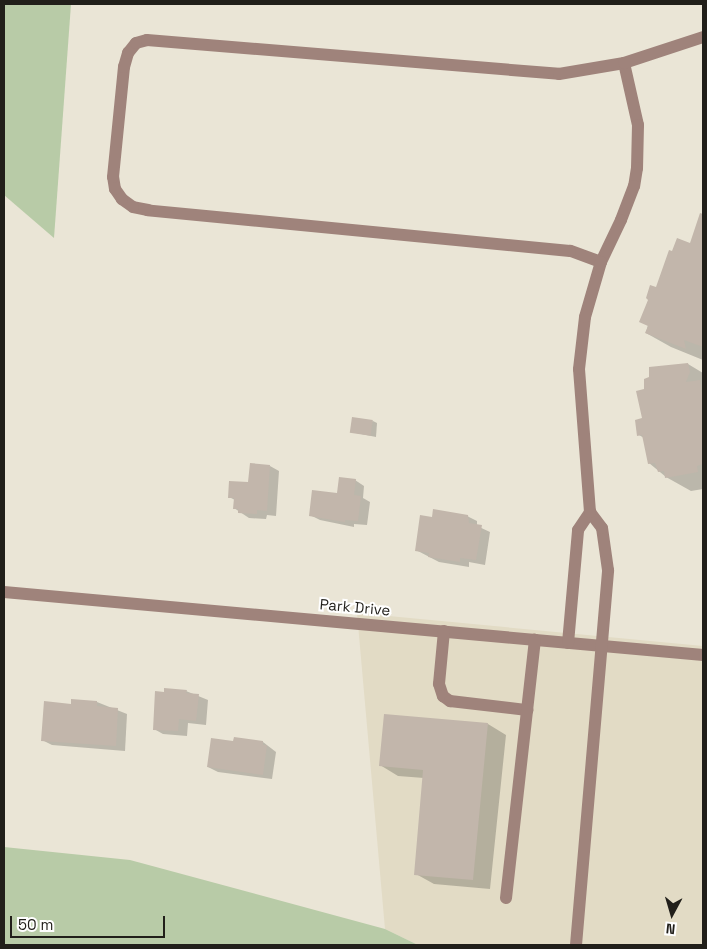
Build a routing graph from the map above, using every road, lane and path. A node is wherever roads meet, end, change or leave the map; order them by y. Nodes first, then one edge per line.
1 (703, 37) edge
2 (624, 63) junction
3 (601, 262) junction
4 (590, 512) junction
5 (4, 592) edge
6 (444, 632) junction
7 (535, 640) junction
8 (568, 643) junction
9 (601, 646) junction
10 (703, 655) edge
11 (527, 710) junction
12 (506, 898) dead end
13 (576, 945) edge

1 - 2 street
2 - 3 street
2 - 3 street
3 - 4 street
4 - 8 street
4 - 9 street
5 - 6 street, Park Drive
6 - 7 street, Park Drive
6 - 11 street
7 - 8 street, Park Drive
7 - 11 street
8 - 9 street, Park Drive
9 - 10 street, Park Drive
9 - 13 street
11 - 12 street

